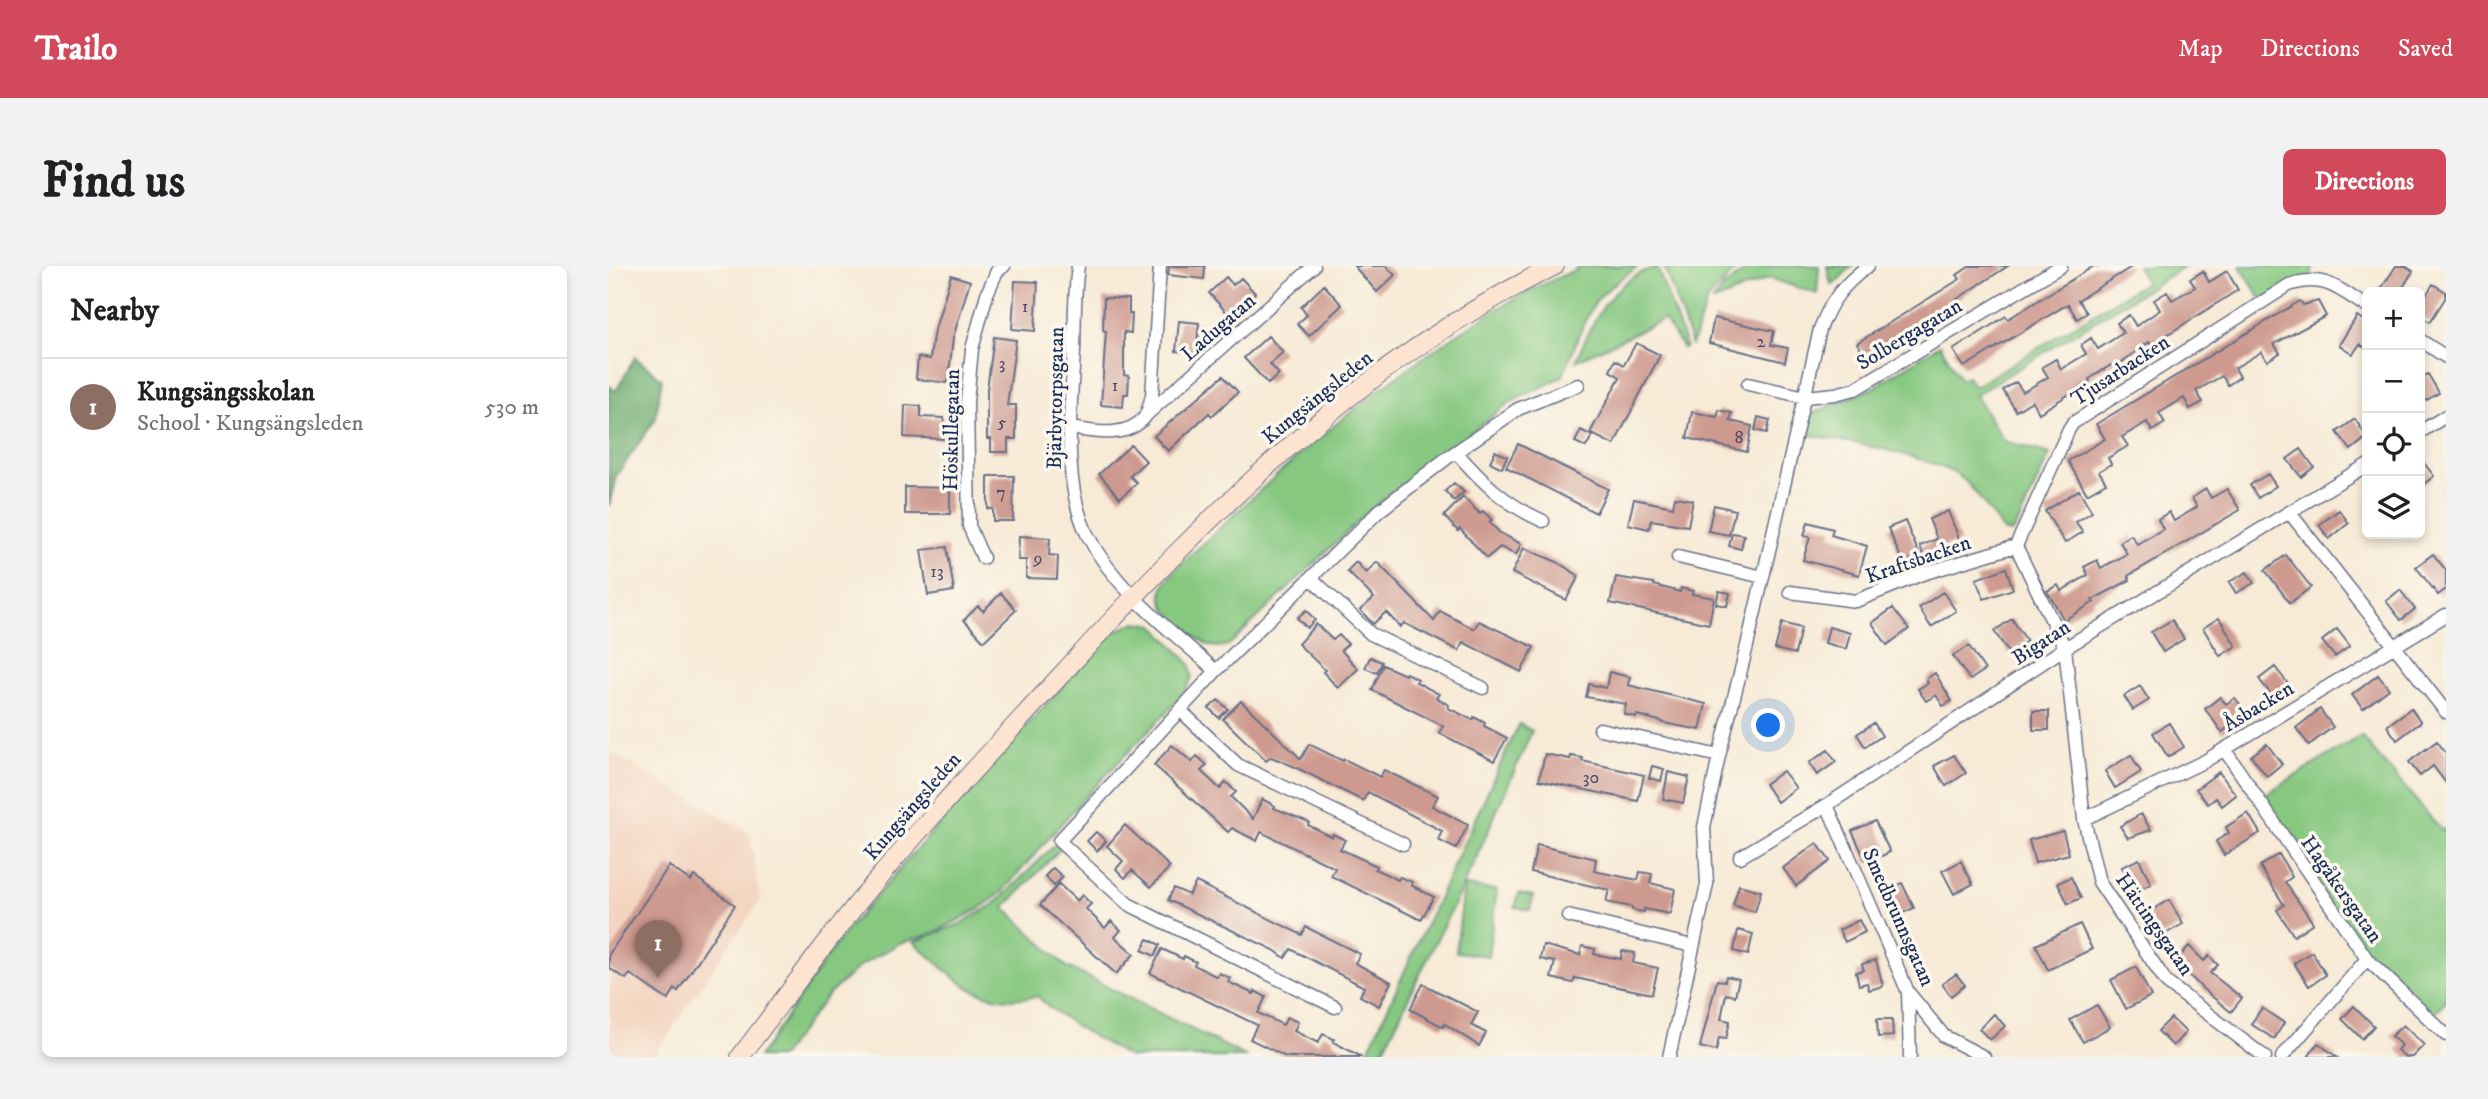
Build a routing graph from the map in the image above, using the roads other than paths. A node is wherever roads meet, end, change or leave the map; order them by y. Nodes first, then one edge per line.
1 (1004, 266) edge
2 (1076, 266) edge
3 (1160, 266) edge
4 (1314, 266) edge
5 (1555, 266) edge
6 (1868, 266) edge
7 (2061, 266) edge
8 (2362, 304) edge
9 (2425, 343) edge
10 (2446, 357) edge
11 (1748, 384) dead end
12 (1578, 385) dead end
13 (1805, 397) junction
14 (2446, 416) edge
15 (1145, 417) junction
16 (1071, 428) junction
17 (2425, 429) edge
18 (1456, 452) junction
19 (2362, 468) edge
20 (2290, 513) junction
21 (1543, 521) dead end
22 (2016, 546) junction
23 (1678, 556) dead end
24 (982, 558) dead end
25 (1311, 578) junction
26 (1763, 578) junction
27 (1790, 592) dead end
28 (1134, 597) junction
29 (2446, 615) edge
30 (2394, 647) junction
31 (2066, 648) junction
32 (1216, 671) junction
33 (1483, 688) dead end
34 (1180, 710) junction
35 (2446, 712) edge
36 (1600, 729) dead end
37 (2224, 749) junction
38 (1719, 756) junction
39 (1827, 805) junction
40 (2084, 819) junction
41 (1403, 844) dead end
42 (1740, 857) dead end
43 (1568, 916) dead end
44 (1692, 946) junction
45 (2367, 959) junction
46 (1908, 992) junction
47 (1335, 1007) dead end
48 (2446, 1035) edge
49 (740, 1057) edge
50 (1668, 1057) edge
51 (1910, 1057) edge
52 (1984, 1057) edge
53 (2265, 1057) edge
54 (2282, 1057) edge

1 - 24 street, Höskullegatan
2 - 16 street, Bjärbytorpsgatan
3 - 15 street, Ladugatan
4 - 15 street, Ladugatan
5 - 28 main road, Kungsängsleden
6 - 13 street
7 - 13 street, Solbergagatan
8 - 22 street, Tjusarbacken
9 - 10 street
11 - 13 street, Solbergagatan
12 - 18 street
13 - 26 street
14 - 17 street
15 - 16 street, Ladugatan
16 - 28 street, Bjärbytorpsgatan
18 - 21 street
18 - 25 street
19 - 20 street, Bigatan
20 - 30 street
20 - 31 street, Bigatan
22 - 27 street, Kraftsbacken
22 - 31 street
23 - 26 street
25 - 32 street
25 - 33 street
26 - 38 street
28 - 32 street
28 - 49 main road, Kungsängsleden
29 - 30 street, Åsbacken
30 - 35 street
30 - 37 street, Åsbacken
31 - 39 street, Bigatan
31 - 40 street, Hättingsgatan
32 - 34 street
34 - 41 street
34 - 47 street
36 - 38 street
37 - 40 street, Åsbacken
37 - 45 street, Hagåkersgatan
38 - 44 street
39 - 42 street, Bigatan
39 - 46 street, Smedbrunnsgatan
40 - 53 street, Hättingsgatan
43 - 44 street
44 - 50 street
45 - 48 street, Hagåkersgatan
45 - 54 street
46 - 51 street
46 - 52 street, Smedbrunnsgatan

